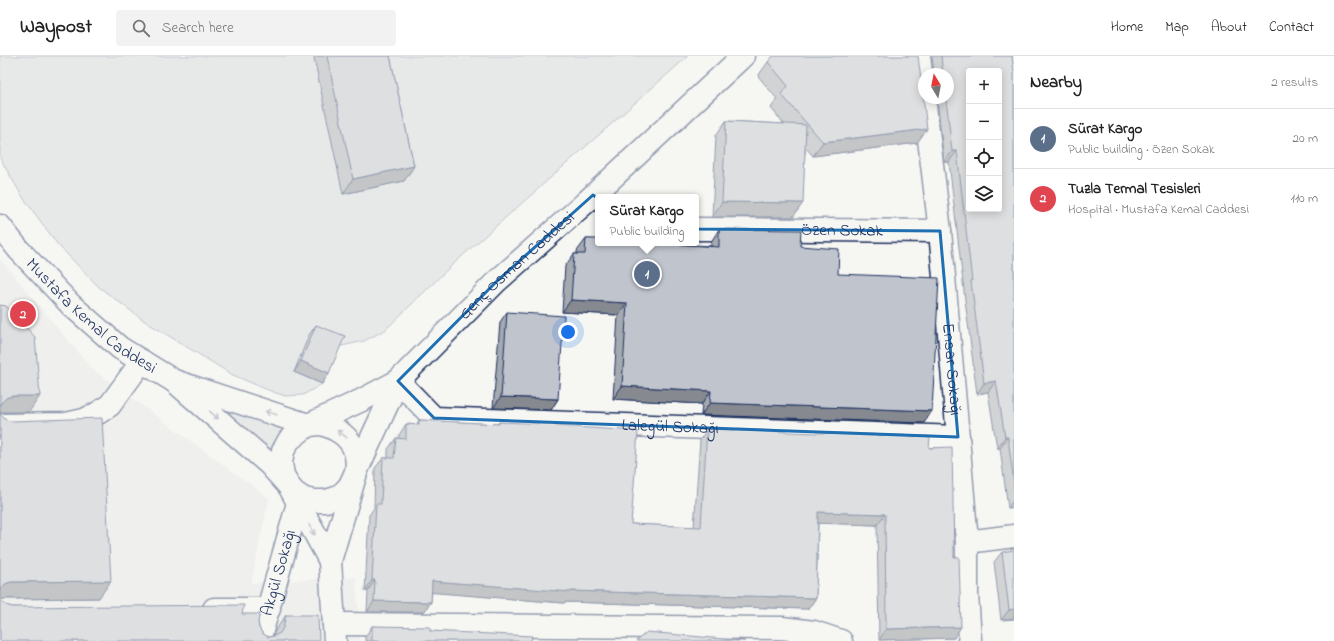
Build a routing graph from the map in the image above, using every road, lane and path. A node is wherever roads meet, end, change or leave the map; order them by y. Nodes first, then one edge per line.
1 (743, 56) edge
2 (919, 56) edge
3 (599, 194) edge
4 (595, 198) edge
5 (0, 226) edge
6 (699, 229) edge
7 (940, 231) junction
8 (142, 361) junction
9 (174, 381) junction
10 (398, 381) junction
11 (0, 425) edge
12 (308, 425) junction
13 (958, 436) junction
14 (356, 473) junction
15 (293, 494) junction
16 (1014, 536) edge
17 (967, 542) junction
18 (330, 561) junction
19 (198, 609) edge
20 (269, 609) junction
21 (335, 633) edge
22 (259, 641) edge
23 (841, 641) edge
24 (968, 641) edge

1 - 3 street, Genç Osman Caddesi
2 - 7 street, Ensar Sokağı
4 - 10 street, Genç Osman Caddesi
5 - 8 street, Mustafa Kemal Caddesi
6 - 7 street, Özen Sokak
7 - 13 street, Ensar Sokağı
8 - 9 street, Mustafa Kemal Caddesi
8 - 11 street
12 -> 9 street, Mustafa Kemal Caddesi
9 -> 15 street, Mustafa Kemal Caddesi
10 - 12 street, Genç Osman Caddesi
10 - 13 street, Lalegül Sokağı
10 - 14 street, Genç Osman Caddesi
14 -> 12 street, Genç Osman Caddesi
12 - 15 street, Genç Osman Caddesi
13 - 17 street, Ensar Sokağı
14 - 15 street, Genç Osman Caddesi
14 - 18 street, Genç Osman Caddesi
15 -> 18 street, Genç Osman Caddesi
15 - 20 street, Akgül Sokağı
16 - 17 street
17 - 24 street, Ensar Sokağı
18 - 21 street, Genç Osman Caddesi
19 - 20 street
20 - 22 street, Akgül Sokağı
21 - 23 street

